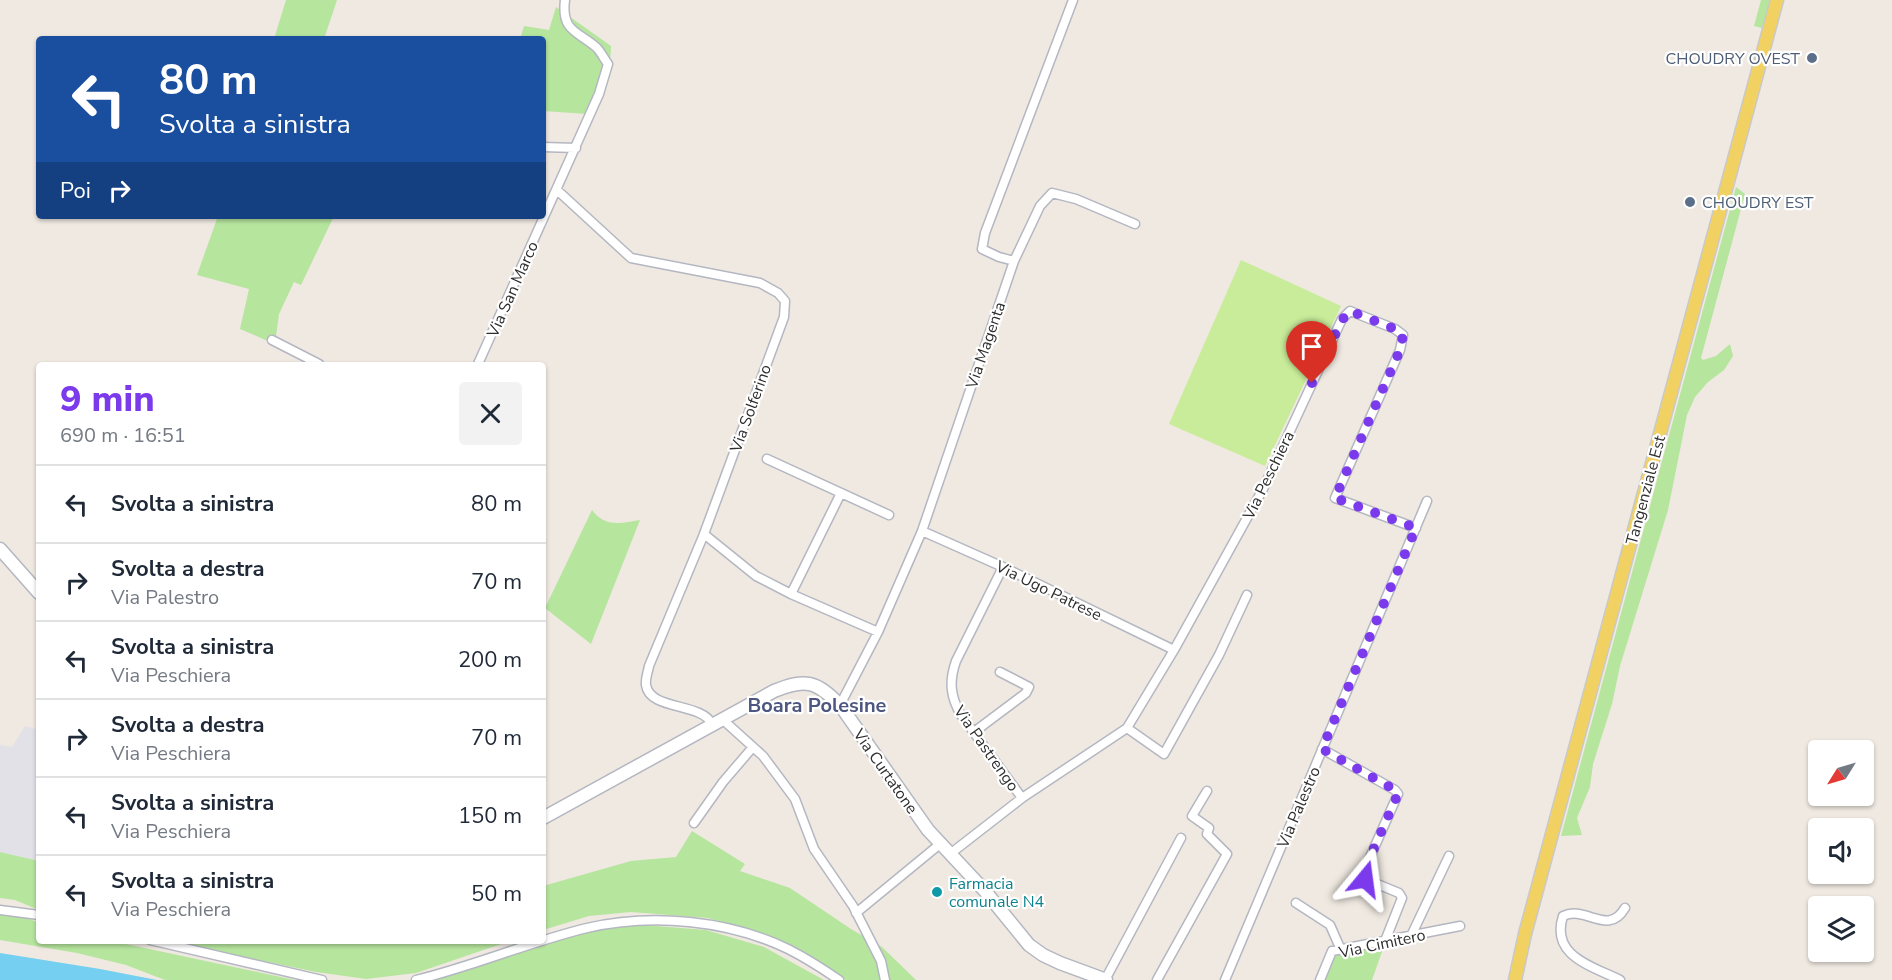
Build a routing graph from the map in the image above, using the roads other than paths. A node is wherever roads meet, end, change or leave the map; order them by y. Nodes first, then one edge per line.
1 (565, 0) edge
2 (1073, 0) edge
3 (1777, 0) edge
4 (546, 147) edge
5 (576, 148) junction
6 (557, 190) junction
7 (546, 214) edge
8 (544, 219) edge
9 (1135, 224) dead end
10 (1014, 261) junction
11 (272, 340) dead end
12 (315, 362) edge
13 (479, 362) edge
14 (767, 459) dead end
15 (841, 493) junction
16 (1427, 501) dead end
17 (889, 515) dead end
18 (1416, 528) junction
19 (922, 531) junction
20 (704, 534) junction
21 (0, 549) edge
22 (1004, 567) junction
23 (36, 591) edge
24 (791, 594) junction
25 (1247, 595) dead end
26 (878, 632) junction
27 (1174, 650) junction
28 (1000, 672) dead end
29 (840, 705) junction
30 (717, 721) junction
31 (1127, 728) junction
32 (974, 732) junction
33 (753, 747) junction
34 (1322, 749) junction
35 (1207, 791) dead end
36 (1022, 798) junction
37 (546, 816) edge
38 (694, 822) dead end
39 (1181, 838) dead end
40 (940, 844) junction
41 (950, 854) junction
42 (1449, 856) dead end
43 (1296, 903) dead end
44 (1625, 908) dead end
45 (0, 910) edge
46 (856, 913) junction
47 (36, 915) edge
48 (1460, 926) dead end
49 (1412, 936) junction
50 (546, 941) edge
51 (1385, 941) junction
52 (167, 944) edge
53 (538, 944) edge
54 (1341, 950) junction
55 (322, 980) edge
56 (416, 980) edge
57 (839, 980) edge
58 (885, 980) edge
59 (1106, 980) edge
60 (1157, 980) edge
61 (1225, 980) edge
62 (1320, 980) edge
63 (1515, 980) edge
64 (1620, 980) edge

1 - 5 street, Via San Marco
2 - 10 street
3 - 63 main road, Tangenziale Est
4 - 5 street
5 - 6 street, Via San Marco
6 - 7 street, Via San Marco
6 - 20 street, Via Solferino
8 - 13 street, Via San Marco
9 - 10 street, Via Magenta
10 - 19 street, Via Magenta
11 - 12 street
14 - 15 street
15 - 17 street
15 - 24 street
16 - 18 street, Via Palestro
18 - 27 street, Via Peschiera
18 - 34 street, Via Palestro
19 - 22 street, Via Ugo Patrese
19 - 26 street, Via Magenta
20 - 24 street
20 - 30 street, Via Solferino
21 - 23 street
22 - 27 street, Via Ugo Patrese
22 - 32 street, Via Pastrengo
24 - 26 street
25 - 31 street
26 - 29 street, Via Magenta
27 - 31 street, Via Peschiera
28 - 32 street
29 - 30 street, Via Curtatone
29 - 40 street, Via Curtatone
30 - 33 street
30 - 37 street, Via Curtatone
31 - 36 street, Via Peschiera
32 - 36 street, Via Pastrengo
33 - 38 street
33 - 46 street
34 - 51 street
34 - 61 street, Via Palestro
35 - 60 street
36 - 41 street, Via Peschiera
39 - 59 street, Via Curtatone
40 - 41 street, Via Curtatone
40 - 46 street
41 - 59 street, Via Curtatone
42 - 49 street
43 - 54 street
44 - 64 street
45 - 47 street
46 - 58 street
48 - 49 street, Via Cimitero
49 - 51 street, Via Cimitero
50 - 57 street
51 - 54 street, Via Cimitero
52 - 55 street
53 - 56 street
54 - 62 street, Via Cimitero

